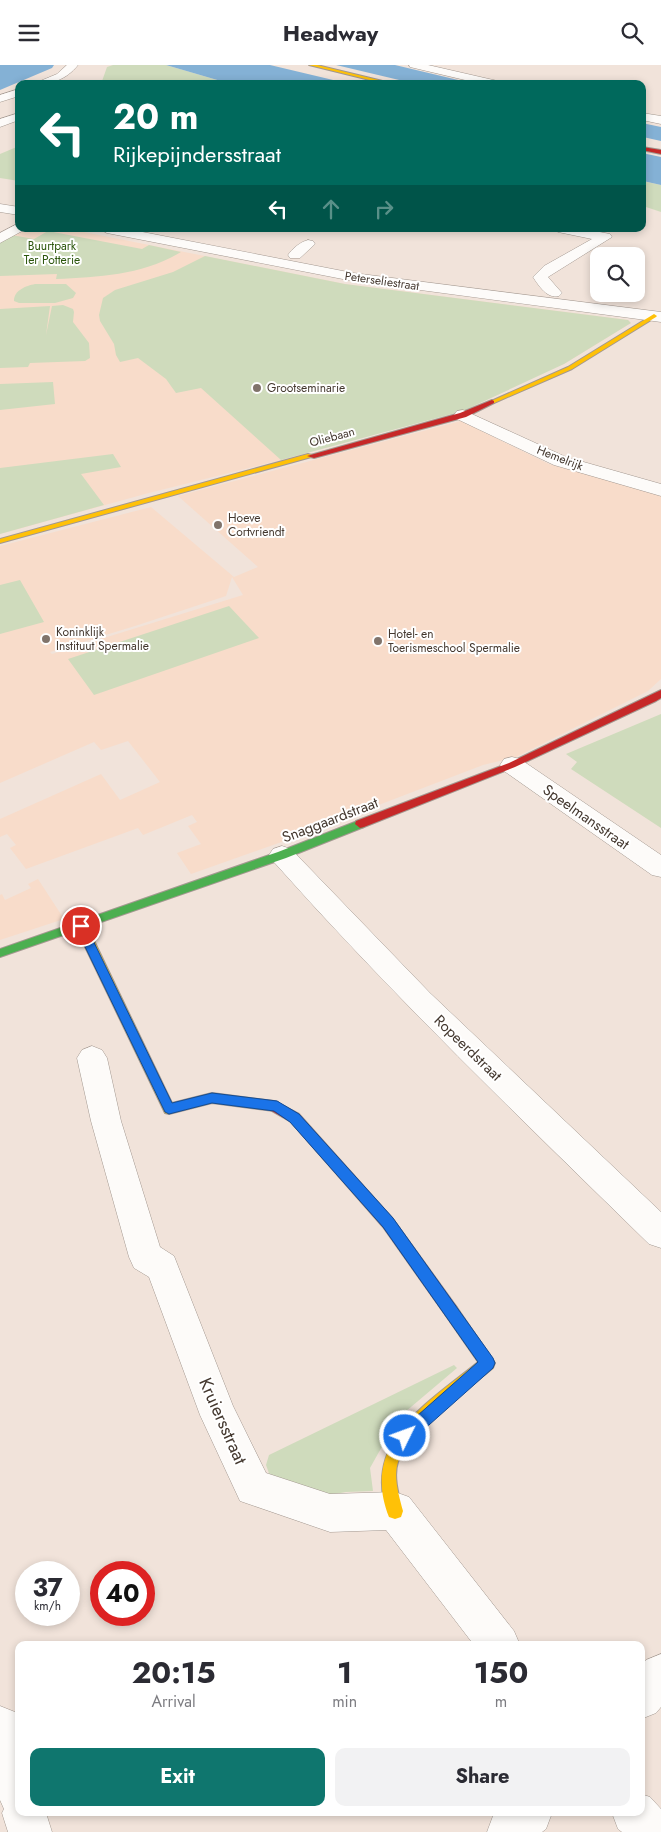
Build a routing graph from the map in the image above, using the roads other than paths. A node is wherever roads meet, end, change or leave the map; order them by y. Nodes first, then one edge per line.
1 (73, 65) edge
2 (414, 65) edge
3 (306, 66) edge
4 (63, 80) edge
5 (358, 80) edge
6 (374, 80) edge
7 (480, 80) edge
8 (15, 93) edge
9 (0, 99) edge
10 (15, 117) edge
11 (646, 117) edge
12 (661, 121) edge
13 (0, 123) edge
14 (646, 144) edge
15 (661, 147) edge
16 (646, 149) edge
17 (661, 152) edge
18 (0, 208) edge
19 (15, 210) edge
20 (15, 230) edge
21 (121, 232) edge
22 (579, 232) edge
23 (205, 234) dead end
24 (0, 239) edge
25 (188, 246) junction
26 (280, 248) dead end
27 (295, 255) junction
28 (554, 293) dead end
29 (657, 317) edge
30 (463, 415) junction
31 (661, 490) edge
32 (0, 541) edge
33 (661, 693) edge
34 (512, 765) junction
35 (282, 855) junction
36 (661, 868) edge
37 (81, 926) junction
38 (0, 953) edge
39 (92, 1058) dead end
40 (661, 1233) edge
41 (395, 1511) junction
42 (497, 1641) edge
43 (661, 1675) edge
44 (645, 1693) edge
45 (0, 1727) edge
46 (15, 1779) edge
47 (25, 1816) edge
48 (527, 1816) edge
49 (637, 1816) edge
50 (30, 1832) edge
51 (509, 1832) edge
52 (653, 1832) edge

1 - 4 street
2 - 7 street
3 - 5 street
3 - 6 street
8 - 9 street
10 - 13 street
11 - 12 street
14 - 15 street
16 - 17 street
18 - 19 street
20 - 24 street
21 - 25 street, Peterseliestraat
22 - 28 street
23 - 25 street
25 - 27 street, Peterseliestraat
26 - 27 street
27 - 29 street, Peterseliestraat
29 - 30 street, Oliebaan
30 - 31 street, Hemelrijk
30 - 32 street, Oliebaan
33 - 34 street, Snaggaardstraat
34 - 35 street, Snaggaardstraat
34 - 36 street, Speelmansstraat
35 - 37 street, Snaggaardstraat
35 - 40 street, Ropeerdstraat
37 - 38 street, Snaggaardstraat
37 - 41 street
39 - 41 street, Kruiersstraat
41 - 42 street
43 - 44 street
45 - 46 street
47 - 50 street
48 - 51 street
49 - 52 street

